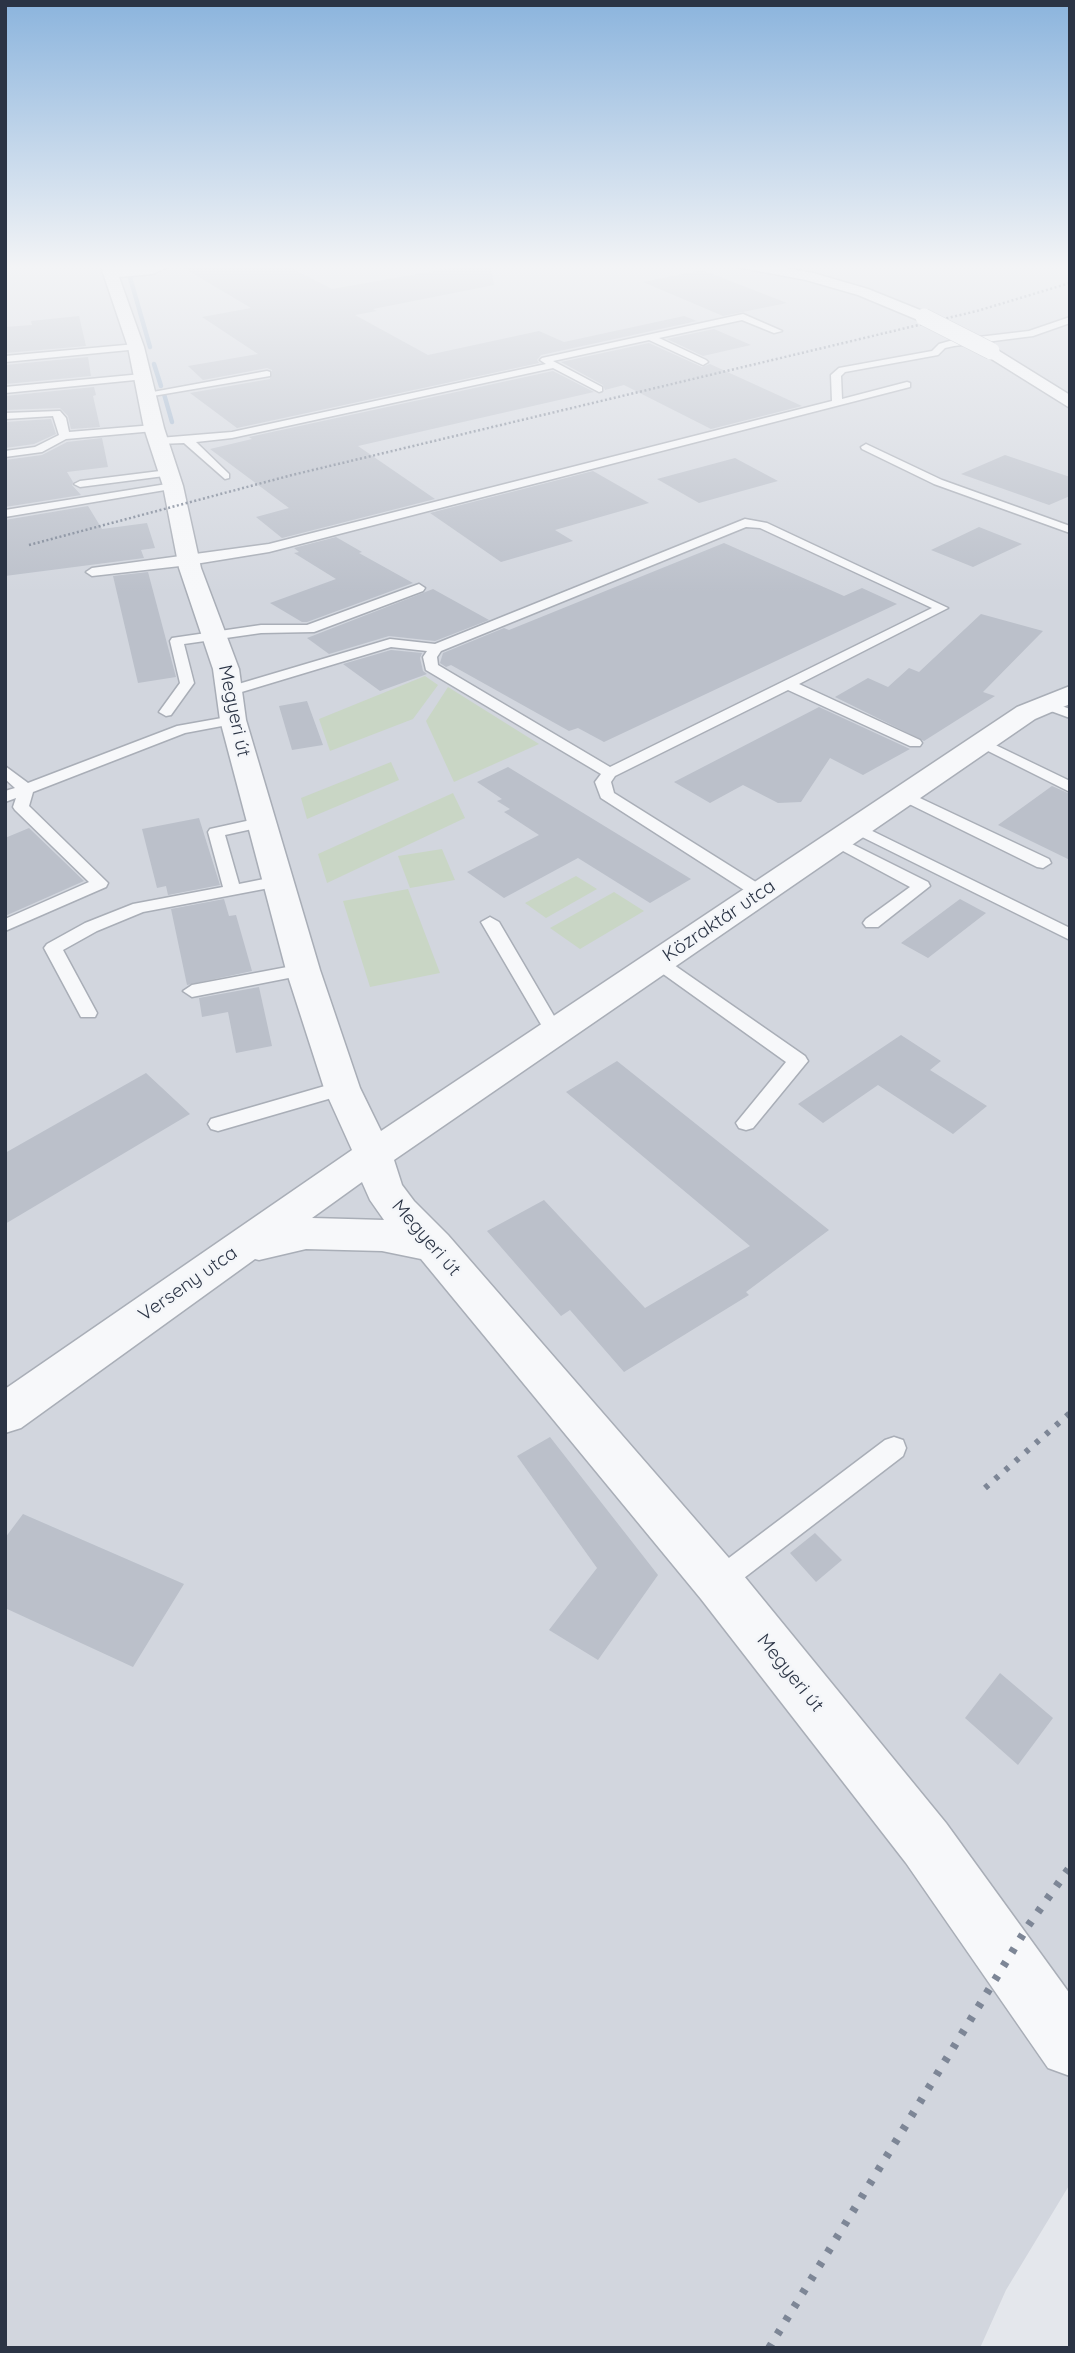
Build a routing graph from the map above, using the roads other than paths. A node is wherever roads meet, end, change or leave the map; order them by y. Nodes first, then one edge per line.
1 (141, 374) edge
2 (259, 374) edge
3 (513, 374) edge
4 (571, 374) edge
5 (837, 374) edge
6 (1026, 374) edge
7 (144, 385) junction
8 (907, 385) dead end
9 (599, 389) dead end
10 (5, 390) edge
11 (837, 403) junction
12 (1070, 403) edge
13 (5, 416) edge
14 (157, 434) junction
15 (64, 436) junction
16 (187, 440) junction
17 (866, 447) dead end
18 (5, 454) edge
19 (225, 476) dead end
20 (171, 480) junction
21 (80, 484) dead end
22 (5, 514) edge
23 (1070, 530) edge
24 (189, 563) junction
25 (94, 576) dead end
26 (419, 588) dead end
27 (217, 637) junction
28 (436, 648) junction
29 (789, 685) junction
30 (1061, 704) edge
31 (231, 706) junction
32 (166, 712) dead end
33 (915, 743) dead end
34 (983, 743) junction
35 (5, 771) edge
36 (610, 773) junction
37 (1070, 787) edge
38 (26, 789) junction
39 (905, 796) junction
40 (5, 797) edge
41 (260, 823) junction
42 (846, 834) junction
43 (1043, 863) dead end
44 (279, 881) junction
45 (232, 889) junction
46 (761, 893) junction
47 (490, 922) dead end
48 (872, 923) dead end
49 (5, 926) edge
50 (1070, 935) edge
51 (658, 962) junction
52 (303, 970) junction
53 (192, 991) dead end
54 (88, 1013) dead end
55 (555, 1033) junction
56 (342, 1088) junction
57 (746, 1123) dead end
58 (218, 1124) dead end
59 (373, 1156) junction
60 (434, 1246) junction
61 (236, 1250) junction
62 (5, 1414) edge
63 (894, 1448) dead end
64 (718, 1583) junction
65 (1070, 2046) edge

1 - 7 street, Megyeri út
2 - 7 lane
3 - 16 lane
4 - 9 lane
5 - 11 lane
6 - 12 street, bridge
7 - 10 lane
7 - 14 street, Megyeri út
8 - 11 lane
11 - 24 lane
13 - 15 lane
14 - 15 lane
14 - 16 lane
14 - 20 street, Megyeri út
15 - 18 lane
16 - 19 lane
17 - 23 lane
20 - 21 lane
20 - 22 lane
20 - 24 street, Megyeri út
24 - 25 lane
24 - 27 street, Megyeri út
26 - 27 lane
27 - 31 street, Megyeri út
27 - 32 lane
28 - 29 lane
28 - 31 lane
28 - 36 lane
29 - 33 lane
29 - 36 lane
30 - 34 street, Közraktár utca
31 - 38 lane
31 - 41 street, Megyeri út
34 - 37 lane
34 - 39 street, Közraktár utca
35 - 38 lane
36 - 46 lane
38 - 40 lane
38 - 49 lane
39 - 42 street, Közraktár utca
39 - 43 lane
41 - 44 street, Megyeri út
41 - 45 lane
42 - 46 street, Közraktár utca
42 - 48 lane
42 - 50 lane
44 - 45 lane
44 - 52 street, Megyeri út
45 - 54 lane
46 - 51 street, Közraktár utca
47 - 55 lane
51 - 55 street, Közraktár utca
51 - 57 lane
52 - 53 lane
52 - 56 street, Megyeri út
55 - 59 street, Közraktár utca
56 - 58 lane
56 - 59 street, Megyeri út
59 - 60 street, Megyeri út
59 - 61 street, Verseny utca
60 - 61 street
60 - 64 street, Megyeri út
61 - 62 street, Verseny utca
63 - 64 lane
64 - 65 street, Megyeri út

